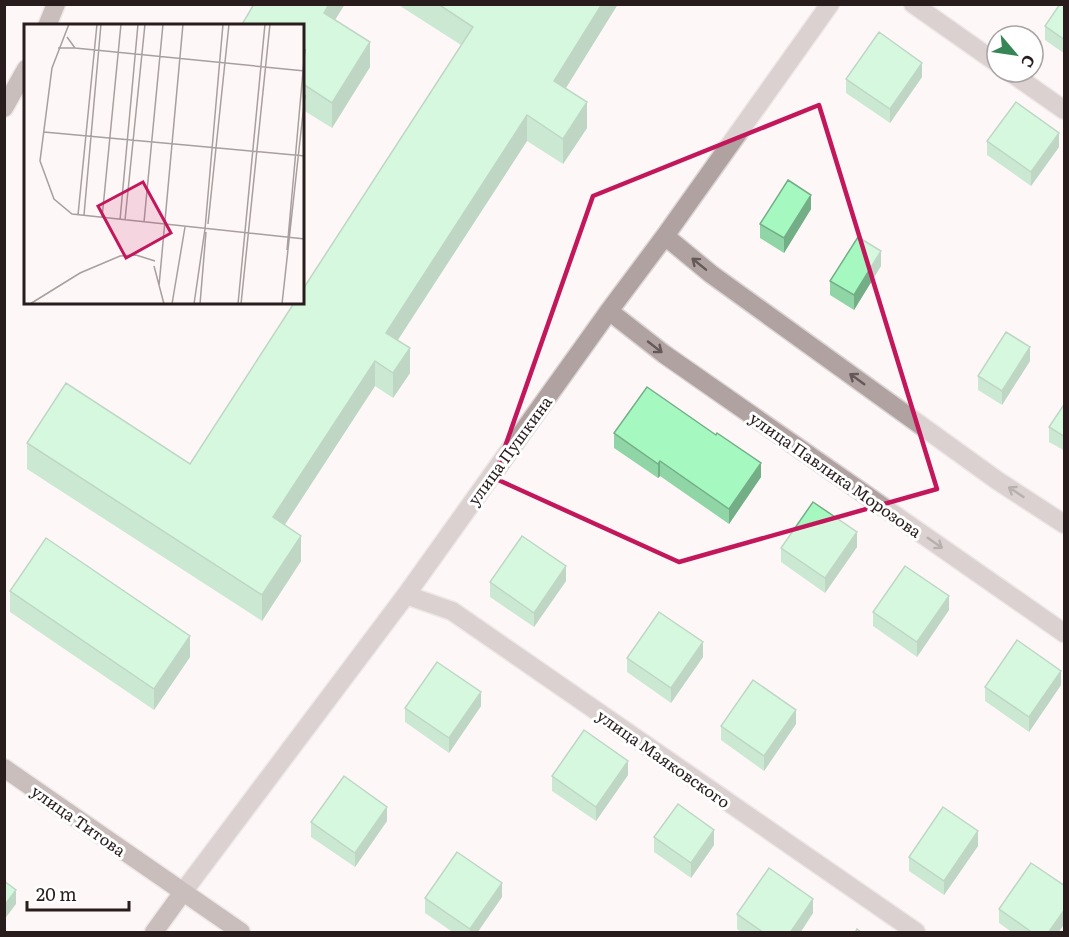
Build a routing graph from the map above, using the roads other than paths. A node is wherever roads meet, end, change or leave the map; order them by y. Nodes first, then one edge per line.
1 (56, 4) edge
2 (830, 4) edge
3 (913, 4) edge
4 (48, 24) edge
5 (985, 55) edge
6 (24, 73) edge
7 (1027, 84) edge
8 (4, 108) edge
9 (1065, 110) edge
10 (665, 237) junction
11 (609, 310) junction
12 (1065, 524) edge
13 (406, 595) junction
14 (1065, 633) edge
15 (4, 768) edge
16 (183, 892) junction
17 (154, 933) edge
18 (241, 933) edge
19 (916, 933) edge

1 - 4 main road
2 - 10 street, улица Пушкина
3 - 5 street
6 - 8 main road
7 - 9 street
10 - 11 street, улица Пушкина
12 -> 10 street
11 - 13 street, улица Пушкина
11 -> 14 street, улица Павлика Морозова
13 - 16 street, улица Пушкина
13 - 19 street, улица Маяковского
15 - 16 main road, улица Титова
16 - 17 main road
16 - 18 main road, улица Титова

